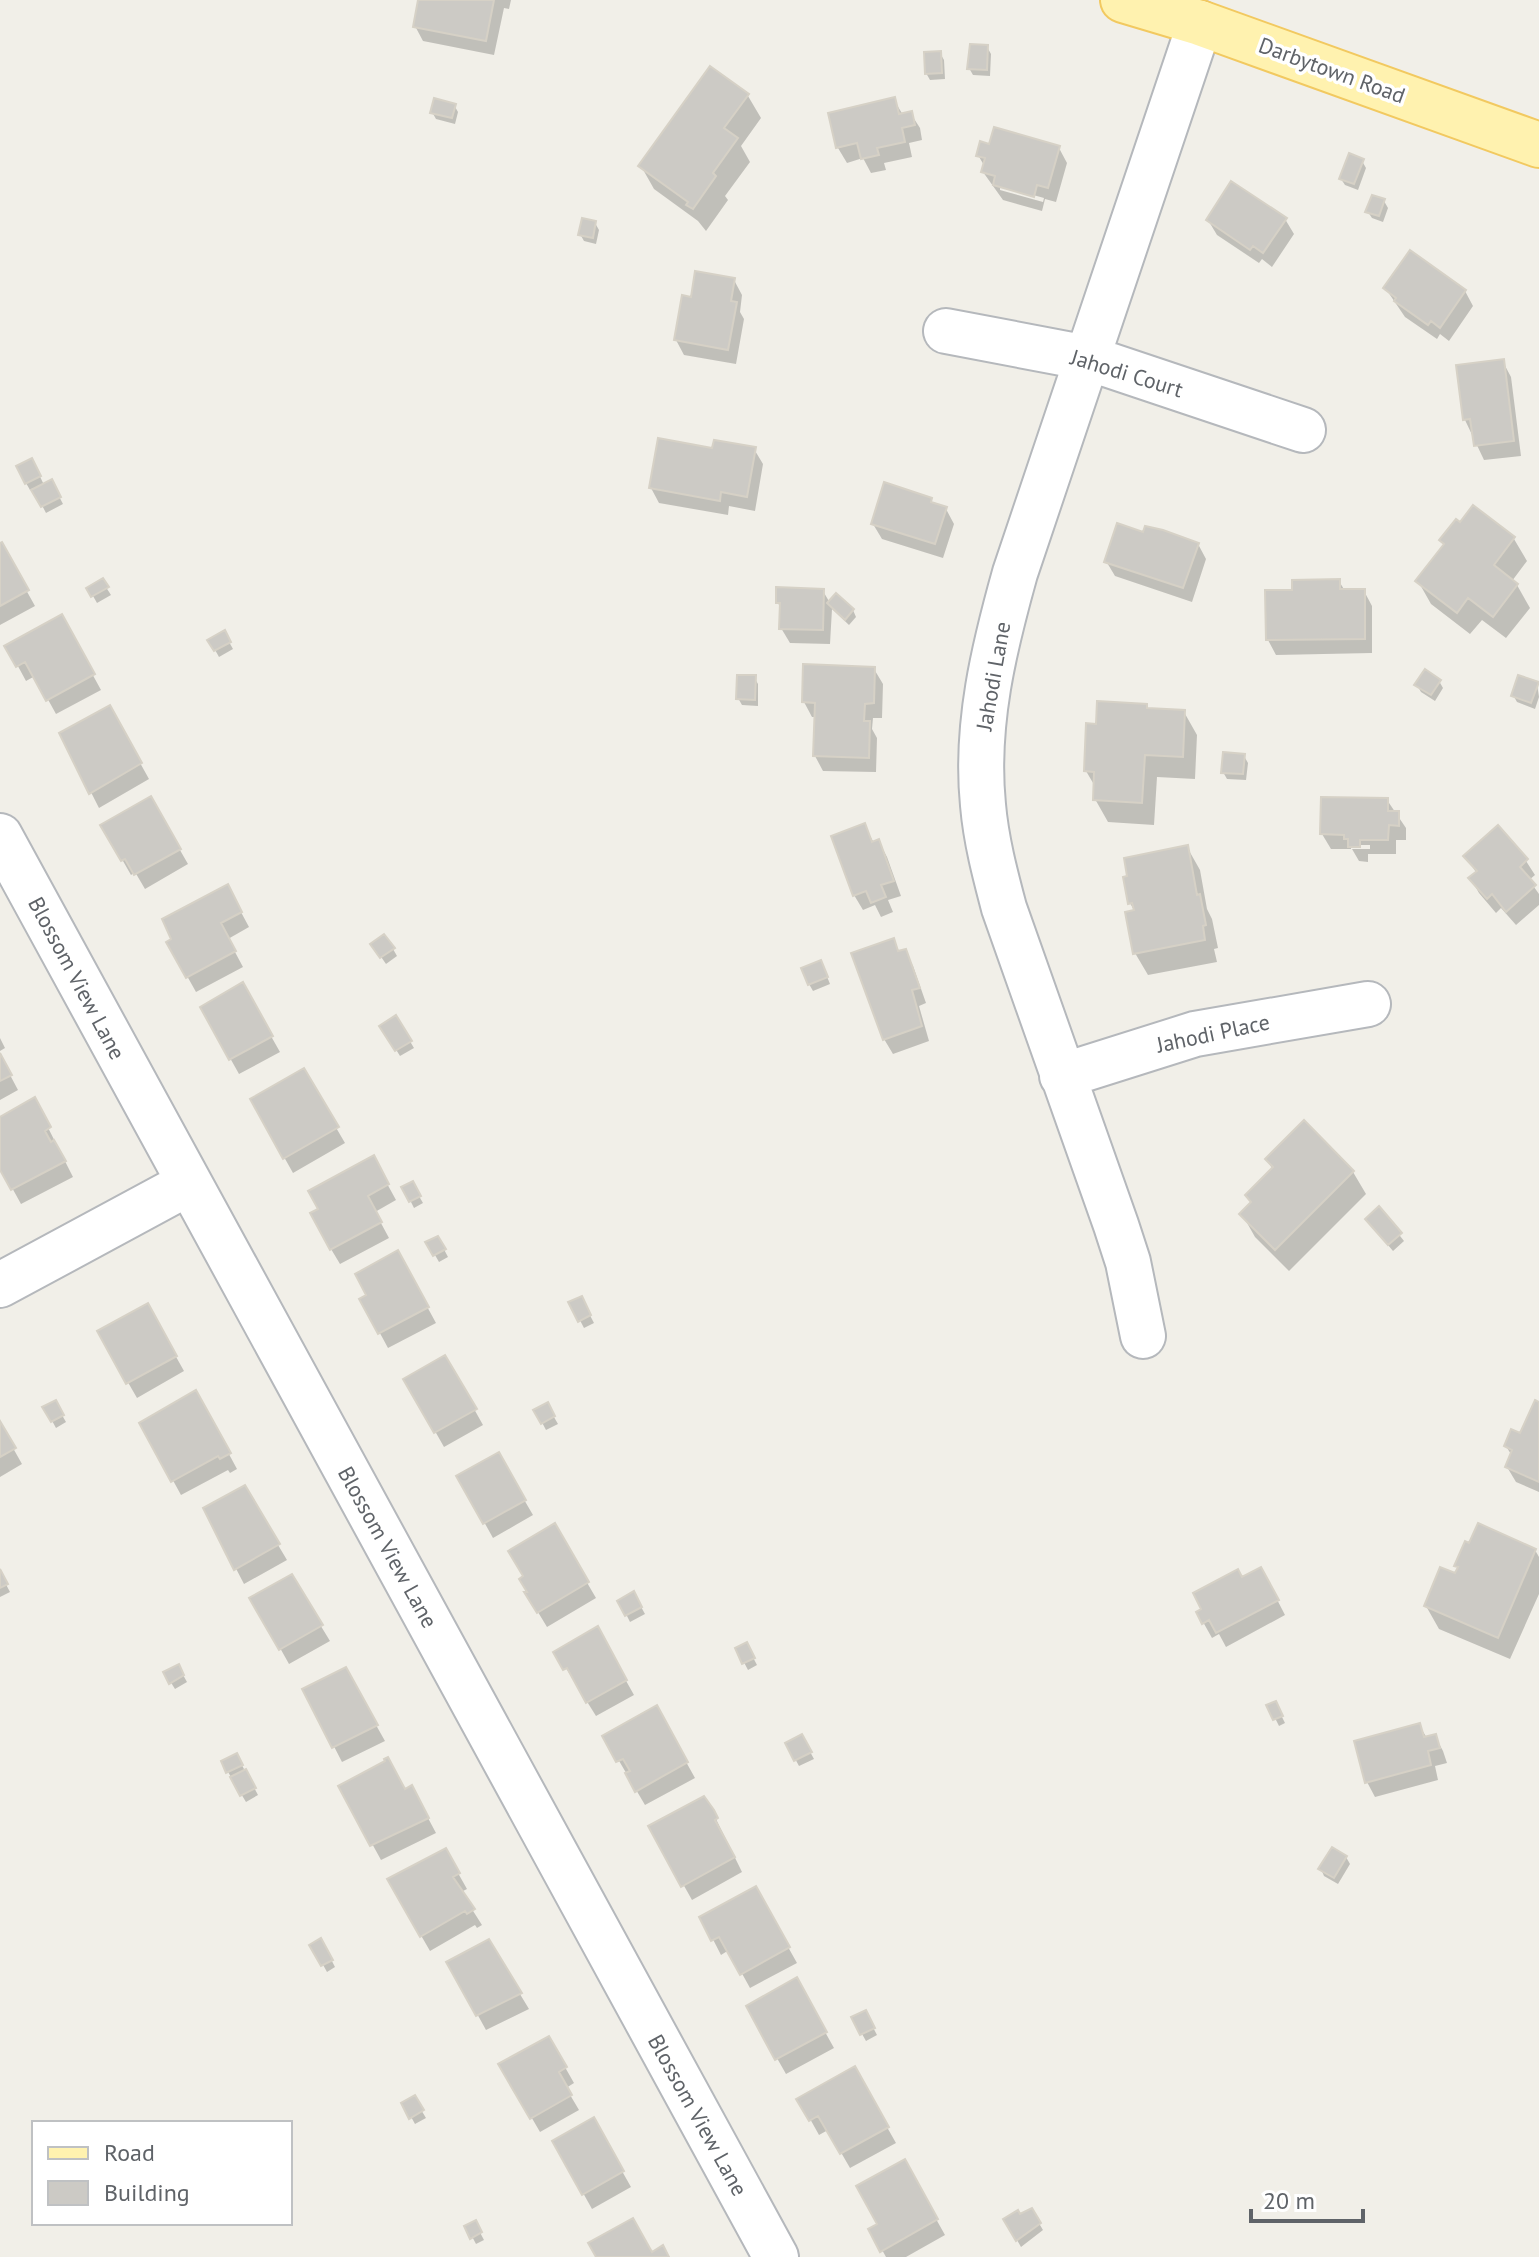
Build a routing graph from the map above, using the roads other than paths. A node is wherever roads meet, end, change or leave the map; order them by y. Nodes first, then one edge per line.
1 (1123, 0) edge
2 (1200, 23) junction
3 (1539, 145) edge
4 (946, 331) dead end
5 (1088, 358) junction
6 (1303, 430) dead end
7 (0, 836) edge
8 (1368, 1004) dead end
9 (1062, 1076) junction
10 (189, 1183) junction
11 (0, 1285) edge
12 (1143, 1336) dead end
13 (776, 2257) edge

1 - 2 main road, Darbytown Road
2 - 3 main road, Darbytown Road
2 - 5 street, Jahodi Lane
4 - 5 street, Jahodi Court
5 - 6 street, Jahodi Court
5 - 9 street, Jahodi Lane
7 - 10 street, Blossom View Lane
8 - 9 street, Jahodi Place
9 - 12 street, Jahodi Lane
10 - 11 street
10 - 13 street, Blossom View Lane

